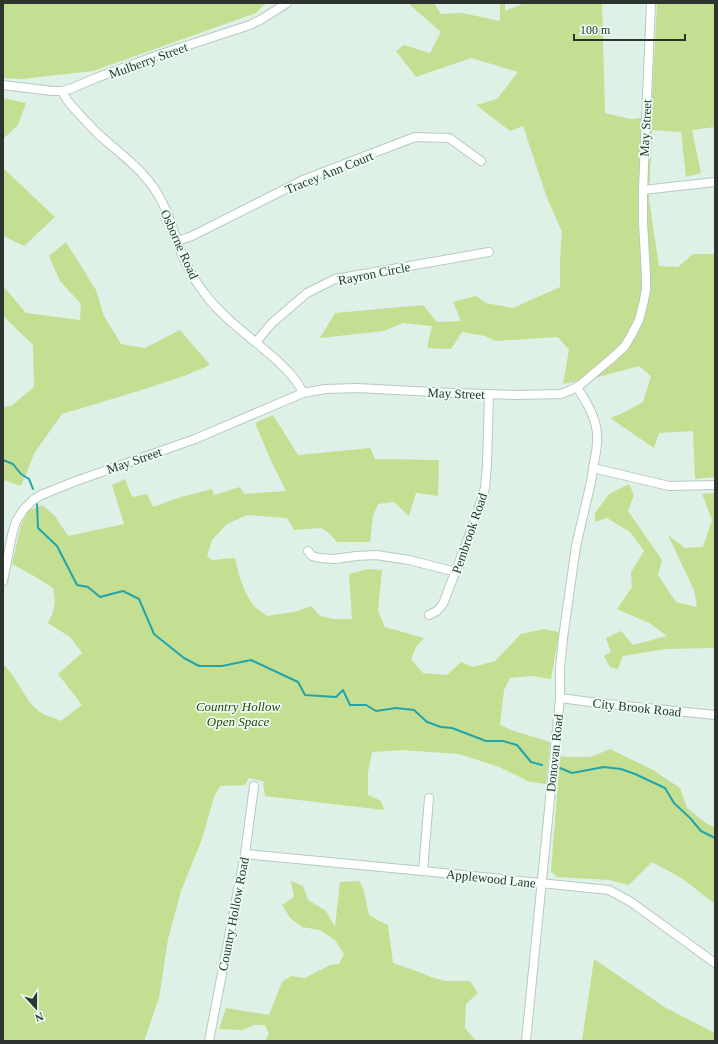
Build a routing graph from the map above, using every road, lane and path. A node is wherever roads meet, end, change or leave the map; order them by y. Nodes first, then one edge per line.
1 (287, 3) edge
2 (651, 3) edge
3 (3, 85) edge
4 (62, 91) junction
5 (480, 161) dead end
6 (715, 182) edge
7 (643, 190) junction
8 (177, 241) junction
9 (489, 252) dead end
10 (256, 342) junction
11 (577, 387) junction
12 (303, 393) junction
13 (489, 394) junction
14 (593, 468) junction
15 (715, 485) edge
16 (308, 552) dead end
17 (456, 572) junction
18 (3, 581) edge
19 (429, 615) dead end
20 (560, 698) junction
21 (715, 715) edge
22 (254, 786) dead end
23 (429, 798) dead end
24 (245, 854) junction
25 (423, 871) junction
26 (541, 883) junction
27 (715, 963) edge
28 (209, 1041) edge
29 (526, 1041) edge

1 - 4 street, Mulberry Street
2 - 7 street, May Street
3 - 4 street, Mulberry Street
4 - 8 street, Osborne Road
5 - 8 street, Tracey Ann Court
6 - 7 street
7 - 11 street, May Street
8 - 10 street, Osborne Road
9 - 10 street, Rayron Circle
10 - 12 street, Osborne Road
11 - 13 street, May Street
11 - 14 street, Donovan Road
12 - 13 street, May Street
12 - 18 street, May Street
13 - 17 street, Pembrook Road
14 - 15 street
14 - 20 street, Donovan Road
16 - 17 street
17 - 19 street, Pembrook Road
20 - 21 street, City Brook Road
20 - 26 street, Donovan Road
22 - 24 street, Country Hollow Road
23 - 25 street
24 - 25 street, Applewood Lane
24 - 28 street, Country Hollow Road
25 - 26 street, Applewood Lane
26 - 27 street, Applewood Lane
26 - 29 street, Donovan Road

